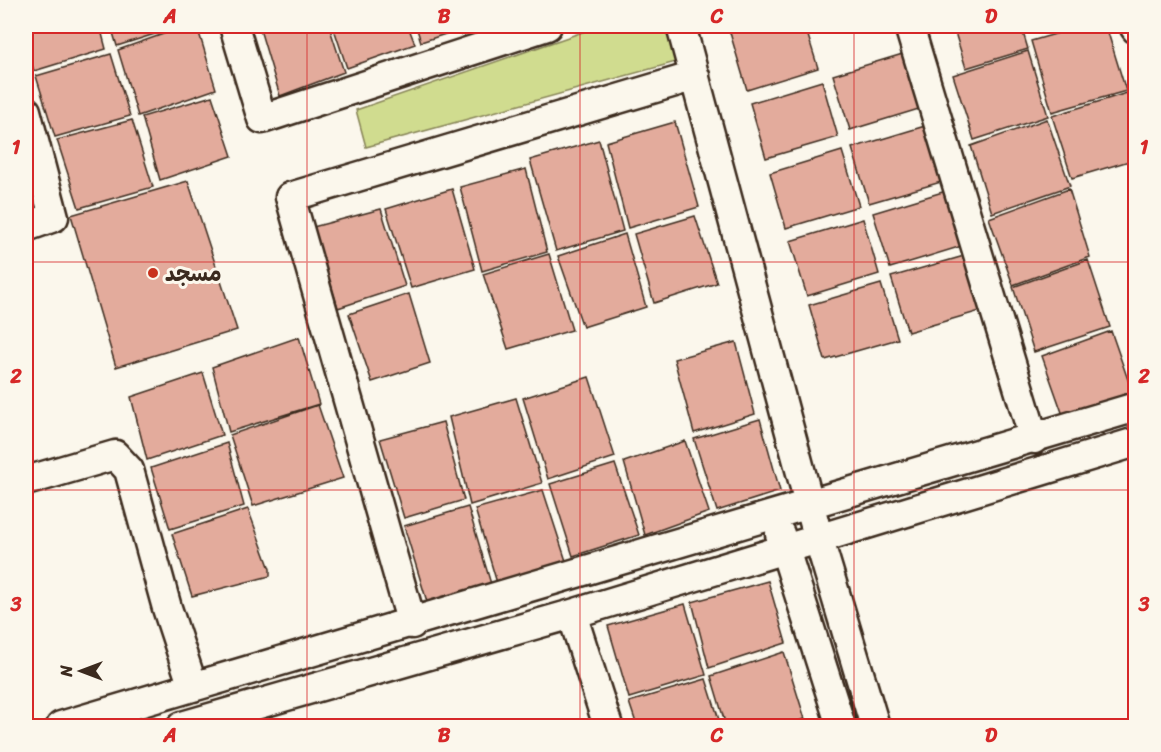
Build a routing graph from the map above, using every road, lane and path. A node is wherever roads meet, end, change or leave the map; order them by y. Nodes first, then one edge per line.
1 (234, 26) edge
2 (547, 26) edge
3 (681, 26) edge
4 (909, 26) edge
5 (695, 76) junction
6 (26, 111) edge
7 (26, 228) edge
8 (1136, 407) edge
9 (1034, 439) junction
10 (1136, 442) edge
11 (26, 481) edge
12 (810, 504) junction
13 (775, 514) junction
14 (819, 540) junction
15 (785, 550) junction
16 (572, 614) junction
17 (412, 624) junction
18 (193, 687) junction
19 (61, 726) edge
20 (182, 726) edge
21 (608, 726) edge
22 (841, 726) edge
23 (874, 726) edge

1 - 2 street
3 - 5 street
4 - 9 street
5 - 12 street
5 - 17 street
6 - 7 street
8 - 9 street
9 - 12 street
10 - 14 street
11 - 18 street
12 - 13 street
12 - 14 street
13 - 15 street
13 - 17 street
14 - 15 street
14 - 23 street
15 - 16 street
15 - 22 street
16 - 20 street
16 - 21 street
17 - 18 street
18 - 19 street

